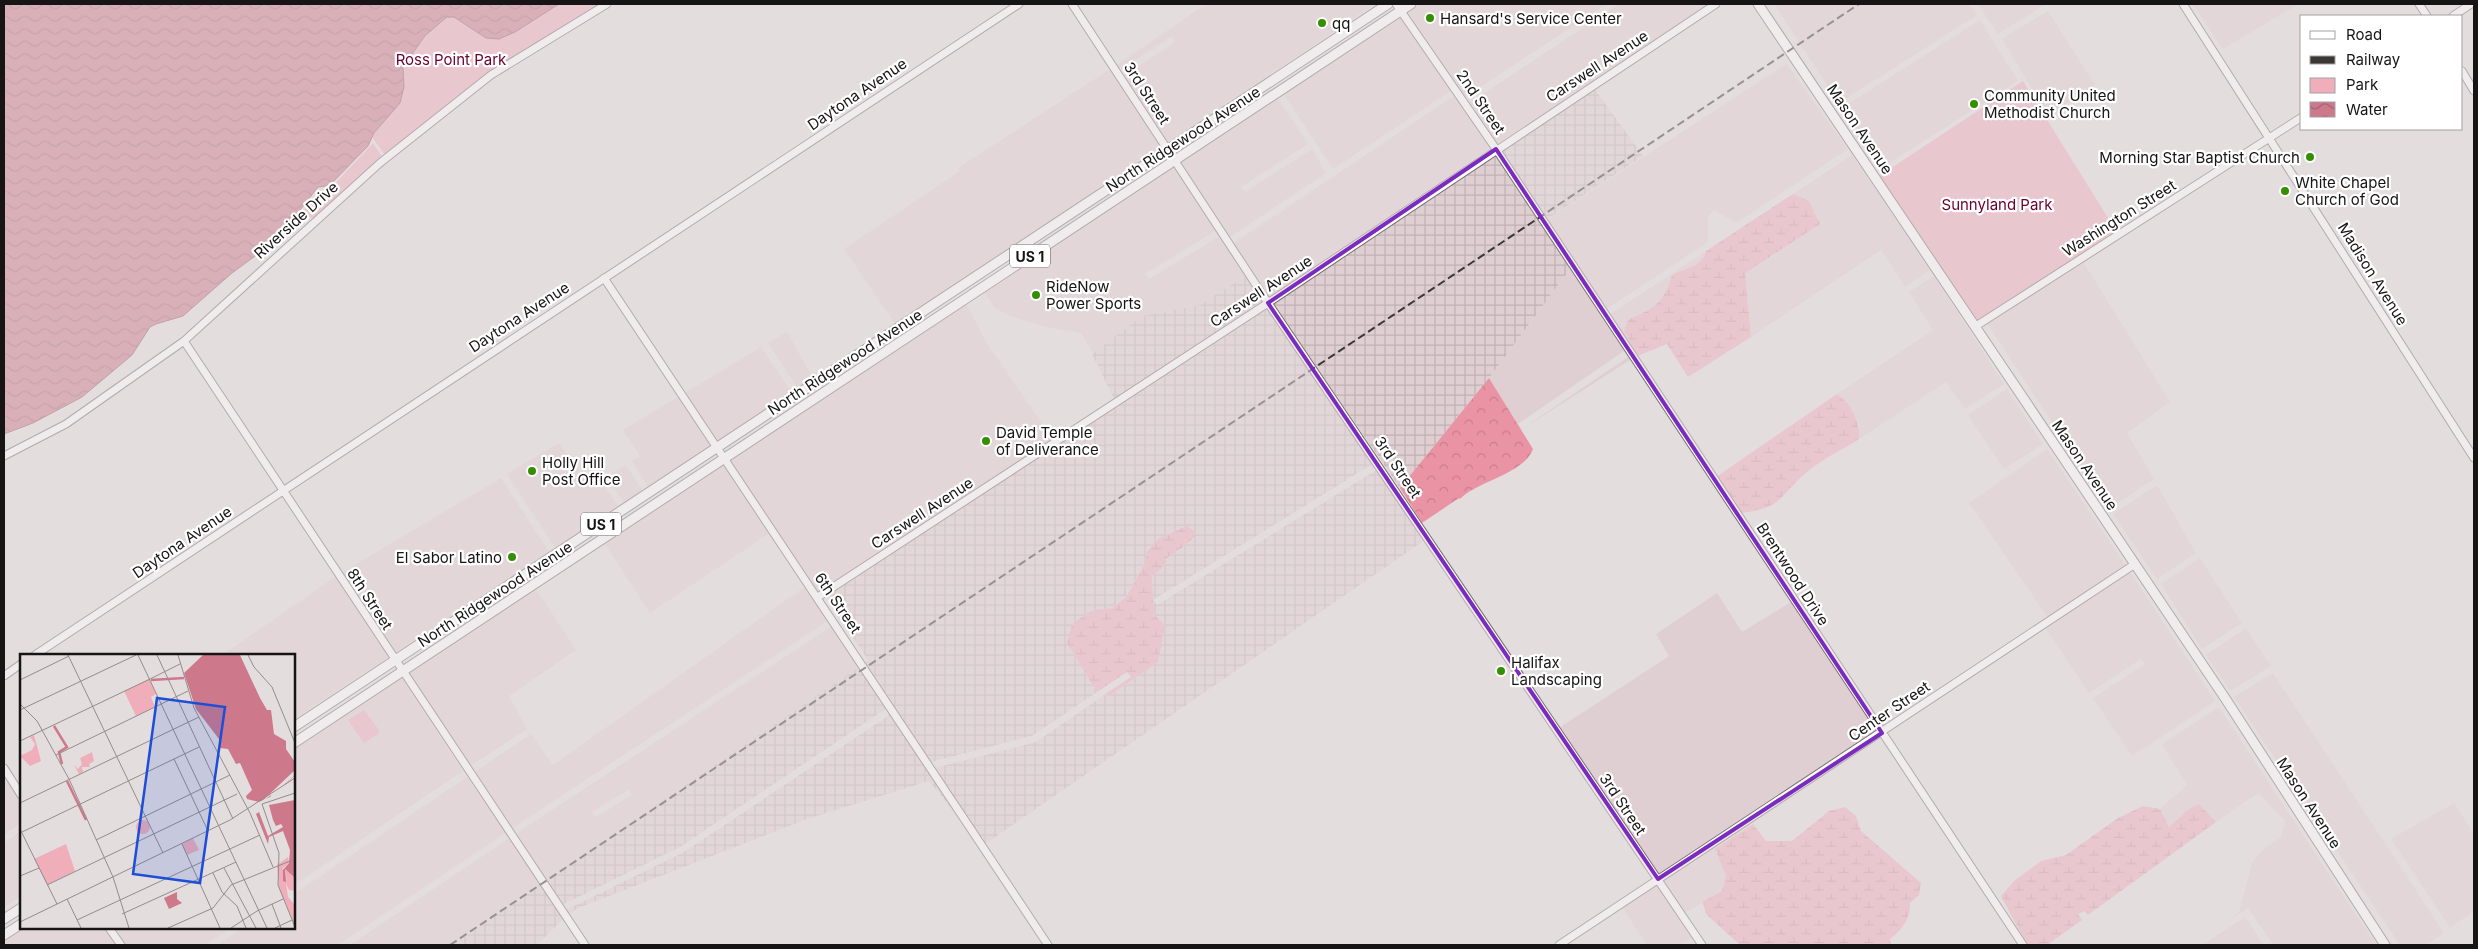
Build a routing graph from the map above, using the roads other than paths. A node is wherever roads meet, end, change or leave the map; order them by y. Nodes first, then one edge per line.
1 (607, 4) edge
2 (1019, 4) edge
3 (1072, 4) edge
4 (1388, 4) edge
5 (1411, 4) edge
6 (1716, 4) edge
7 (1758, 4) edge
8 (2183, 4) edge
9 (2419, 4) edge
10 (2472, 4) edge
11 (1398, 7) edge
12 (2426, 15) edge
13 (2455, 15) edge
14 (2463, 74) edge
15 (2474, 91) edge
16 (2300, 117) edge
17 (2269, 138) junction
18 (1168, 149) junction
19 (1496, 149) junction
20 (1175, 160) junction
21 (1540, 217) joint
22 (604, 278) junction
23 (1268, 303) junction
24 (909, 320) junction
25 (1976, 326) junction
26 (895, 330) junction
27 (903, 340) junction
28 (184, 342) junction
29 (885, 352) junction
30 (716, 448) junction
31 (4, 456) edge
32 (724, 458) junction
33 (2474, 458) edge
34 (282, 491) junction
35 (555, 554) junction
36 (2135, 564) junction
37 (546, 576) junction
38 (818, 597) junction
39 (37, 654) edge
40 (395, 660) junction
41 (20, 665) edge
42 (402, 671) junction
43 (4, 676) edge
44 (295, 726) edge
45 (1882, 733) junction
46 (295, 742) edge
47 (4, 768) edge
48 (20, 793) edge
49 (1658, 879) junction
50 (20, 909) edge
51 (4, 919) edge
52 (20, 925) edge
53 (110, 929) edge
54 (4, 935) edge
55 (121, 945) edge
56 (585, 945) edge
57 (1048, 945) edge
58 (1559, 945) edge
59 (1702, 945) edge
60 (2023, 945) edge
61 (2385, 945) edge

1 - 28 street, Riverside Drive
2 - 22 street, Daytona Avenue
3 - 18 street, 3rd Street
4 - 18 main road, North Ridgewood Avenue / US 1
5 - 11 main road, North Ridgewood Avenue / US 1
6 - 19 street, Carswell Avenue
7 - 25 main road, Mason Avenue
8 - 17 street, Madison Avenue
9 - 12 street
10 - 13 street
11 - 19 street, 2nd Street
11 - 20 main road, North Ridgewood Avenue / US 1
14 - 15 street
16 - 17 street, Washington Street
17 - 25 street, Washington Street
17 - 33 street, Madison Avenue
18 - 20 street, 3rd Street
18 - 24 main road, North Ridgewood Avenue / US 1
19 - 21 street, 2nd Street
19 - 23 street, Carswell Avenue
20 - 23 street, 3rd Street
20 - 27 main road, North Ridgewood Avenue / US 1
21 - 45 street, Brentwood Drive
22 - 30 street, 6th Street
22 - 34 street, Daytona Avenue
23 - 38 street, Carswell Avenue
23 - 49 street, 3rd Street
24 - 26 main road, North Ridgewood Avenue / US 1
24 - 27 main road
25 - 36 main road, Mason Avenue
26 - 29 main road
26 - 30 main road, North Ridgewood Avenue / US 1
27 - 29 main road, North Ridgewood Avenue / US 1
28 - 31 street, Riverside Drive
28 - 34 street, 8th Street
29 - 32 main road, North Ridgewood Avenue / US 1
30 - 32 street, 6th Street
30 - 35 main road, North Ridgewood Avenue / US 1
32 - 37 main road, North Ridgewood Avenue / US 1
32 - 38 street, 6th Street
34 - 39 street, Daytona Avenue
34 - 40 street, 8th Street
35 - 37 main road
35 - 40 main road, North Ridgewood Avenue / US 1
36 - 45 street, Center Street
36 - 61 main road, Mason Avenue
37 - 42 main road, North Ridgewood Avenue / US 1
38 - 57 street, 6th Street
40 - 42 street, 8th Street
40 - 44 main road, North Ridgewood Avenue / US 1
41 - 43 street
42 - 46 main road, North Ridgewood Avenue / US 1
42 - 56 street, 8th Street
45 - 49 street, Center Street
45 - 60 street, Brentwood Drive
47 - 48 street
49 - 58 street, Center Street
49 - 59 street, 3rd Street
50 - 51 main road
52 - 54 main road
53 - 55 street

